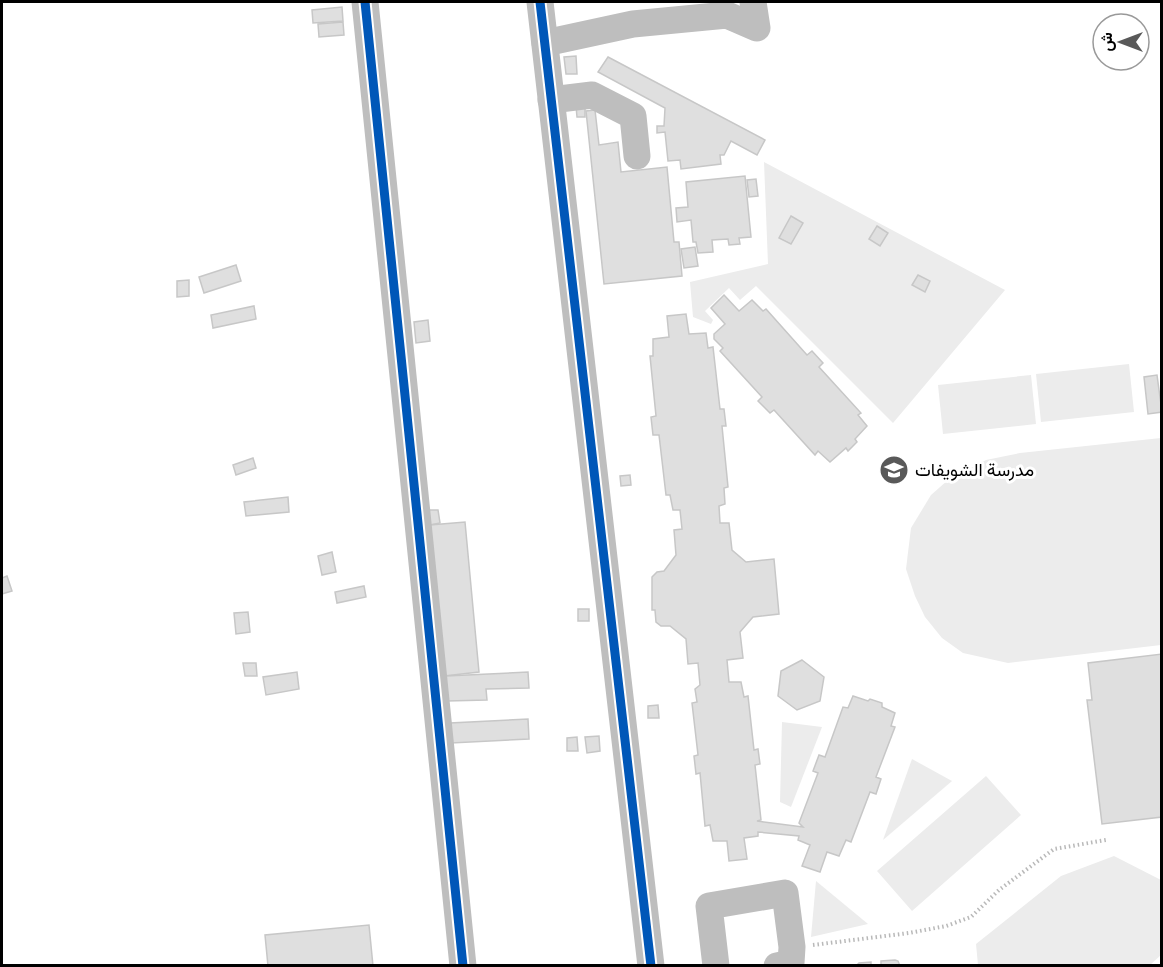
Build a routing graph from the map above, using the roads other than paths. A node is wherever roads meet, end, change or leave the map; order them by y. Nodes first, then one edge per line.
1 (365, 2) edge
2 (540, 2) edge
3 (753, 2) edge
4 (679, 10) edge
5 (544, 43) junction
6 (551, 100) junction
7 (637, 156) dead end
8 (784, 956) edge
9 (463, 966) edge
10 (651, 966) edge
11 (716, 966) edge

1 - 9 street
2 - 5 street
3 - 4 street
4 - 5 street
5 - 6 street
6 - 7 street
6 - 10 street
8 - 11 street

